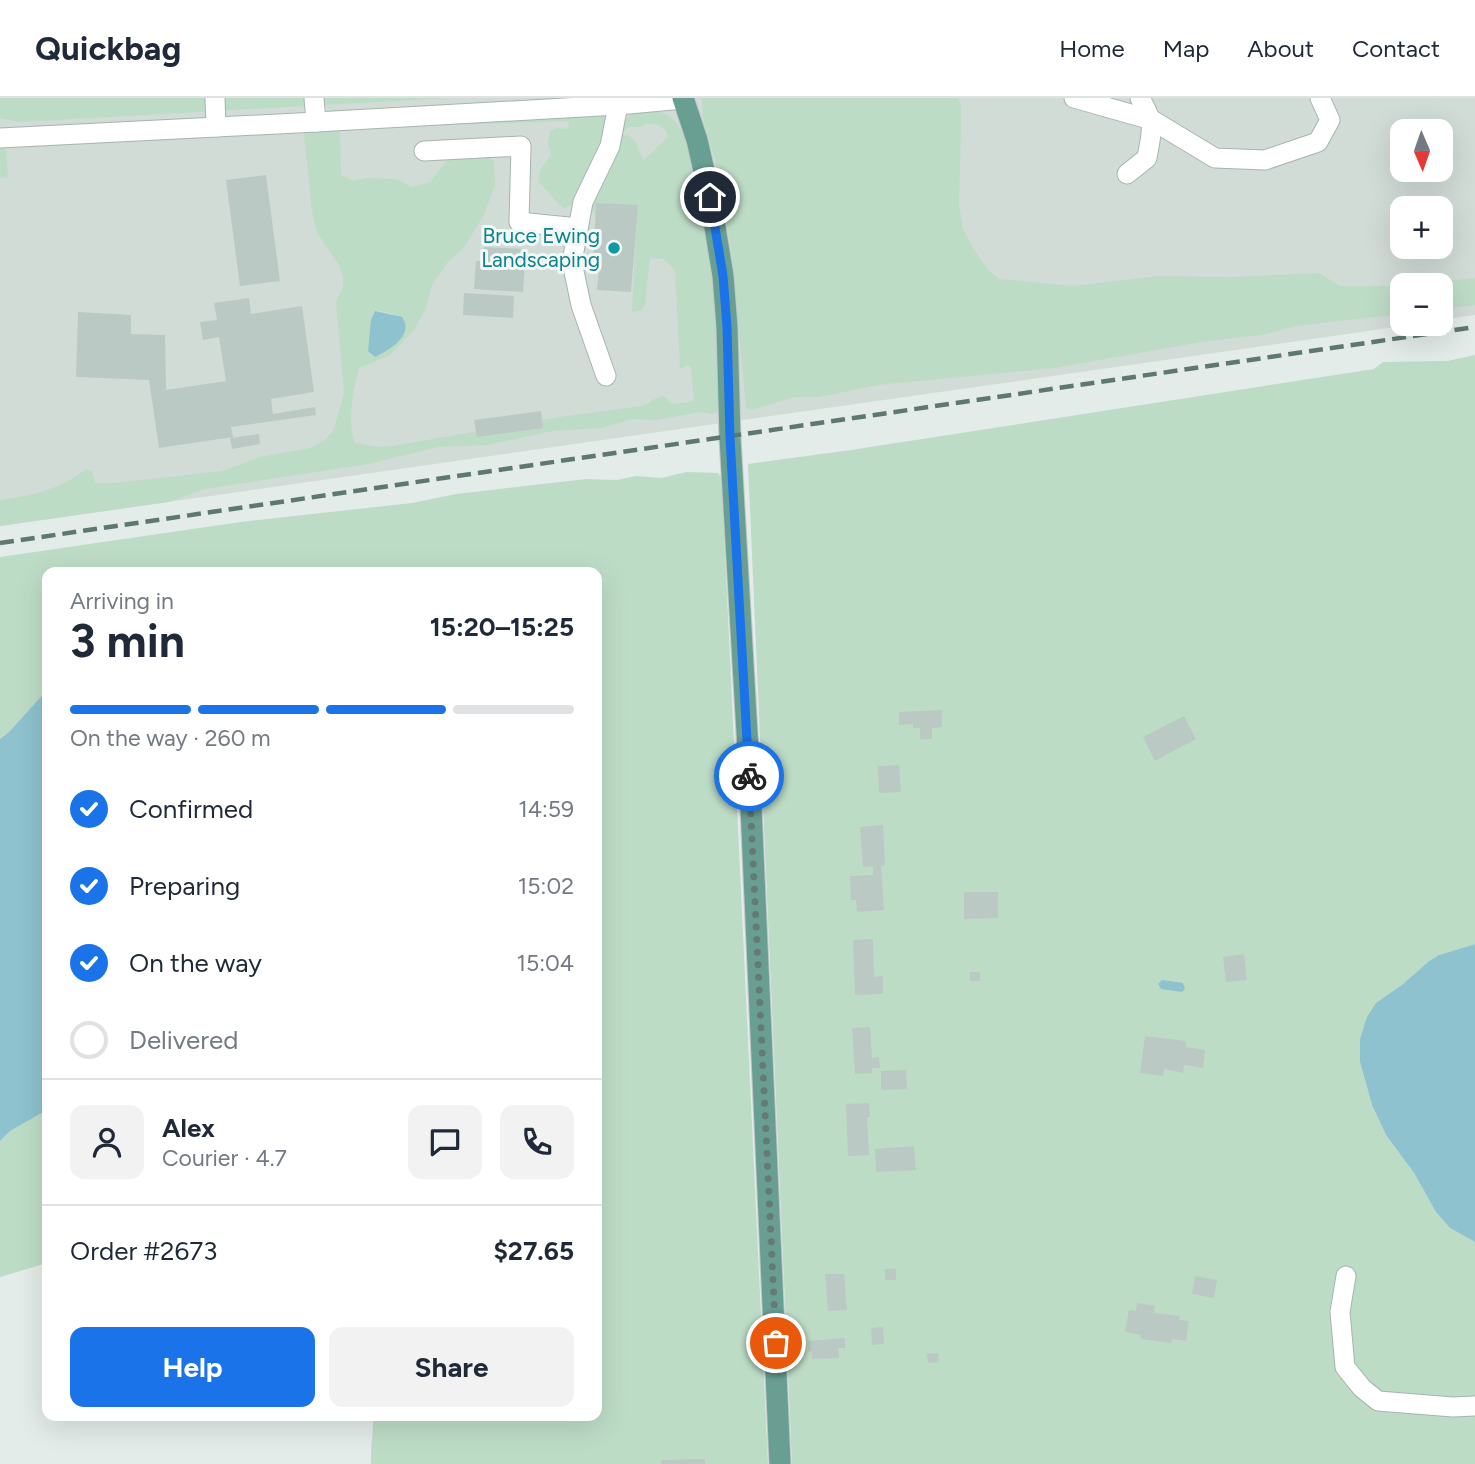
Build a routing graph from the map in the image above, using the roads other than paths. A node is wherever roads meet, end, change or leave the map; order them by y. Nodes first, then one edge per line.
1 (215, 98) edge
2 (314, 98) edge
3 (1074, 98) edge
4 (1140, 98) edge
5 (1320, 98) edge
6 (683, 99) edge
7 (618, 105) junction
8 (1152, 120) junction
9 (316, 122) junction
10 (216, 127) junction
11 (0, 138) edge
12 (424, 151) dead end
13 (1127, 174) dead end
14 (578, 228) junction
15 (606, 376) dead end
16 (1346, 1276) dead end
17 (1475, 1406) edge
18 (780, 1464) edge

1 - 10 lane
2 - 9 lane
3 - 8 lane
4 - 8 lane
5 - 8 lane
6 - 7 lane
6 - 18 main road
7 - 9 lane
7 - 14 lane
8 - 13 lane
9 - 10 lane
10 - 11 lane
12 - 14 lane
14 - 15 lane
16 - 17 lane

